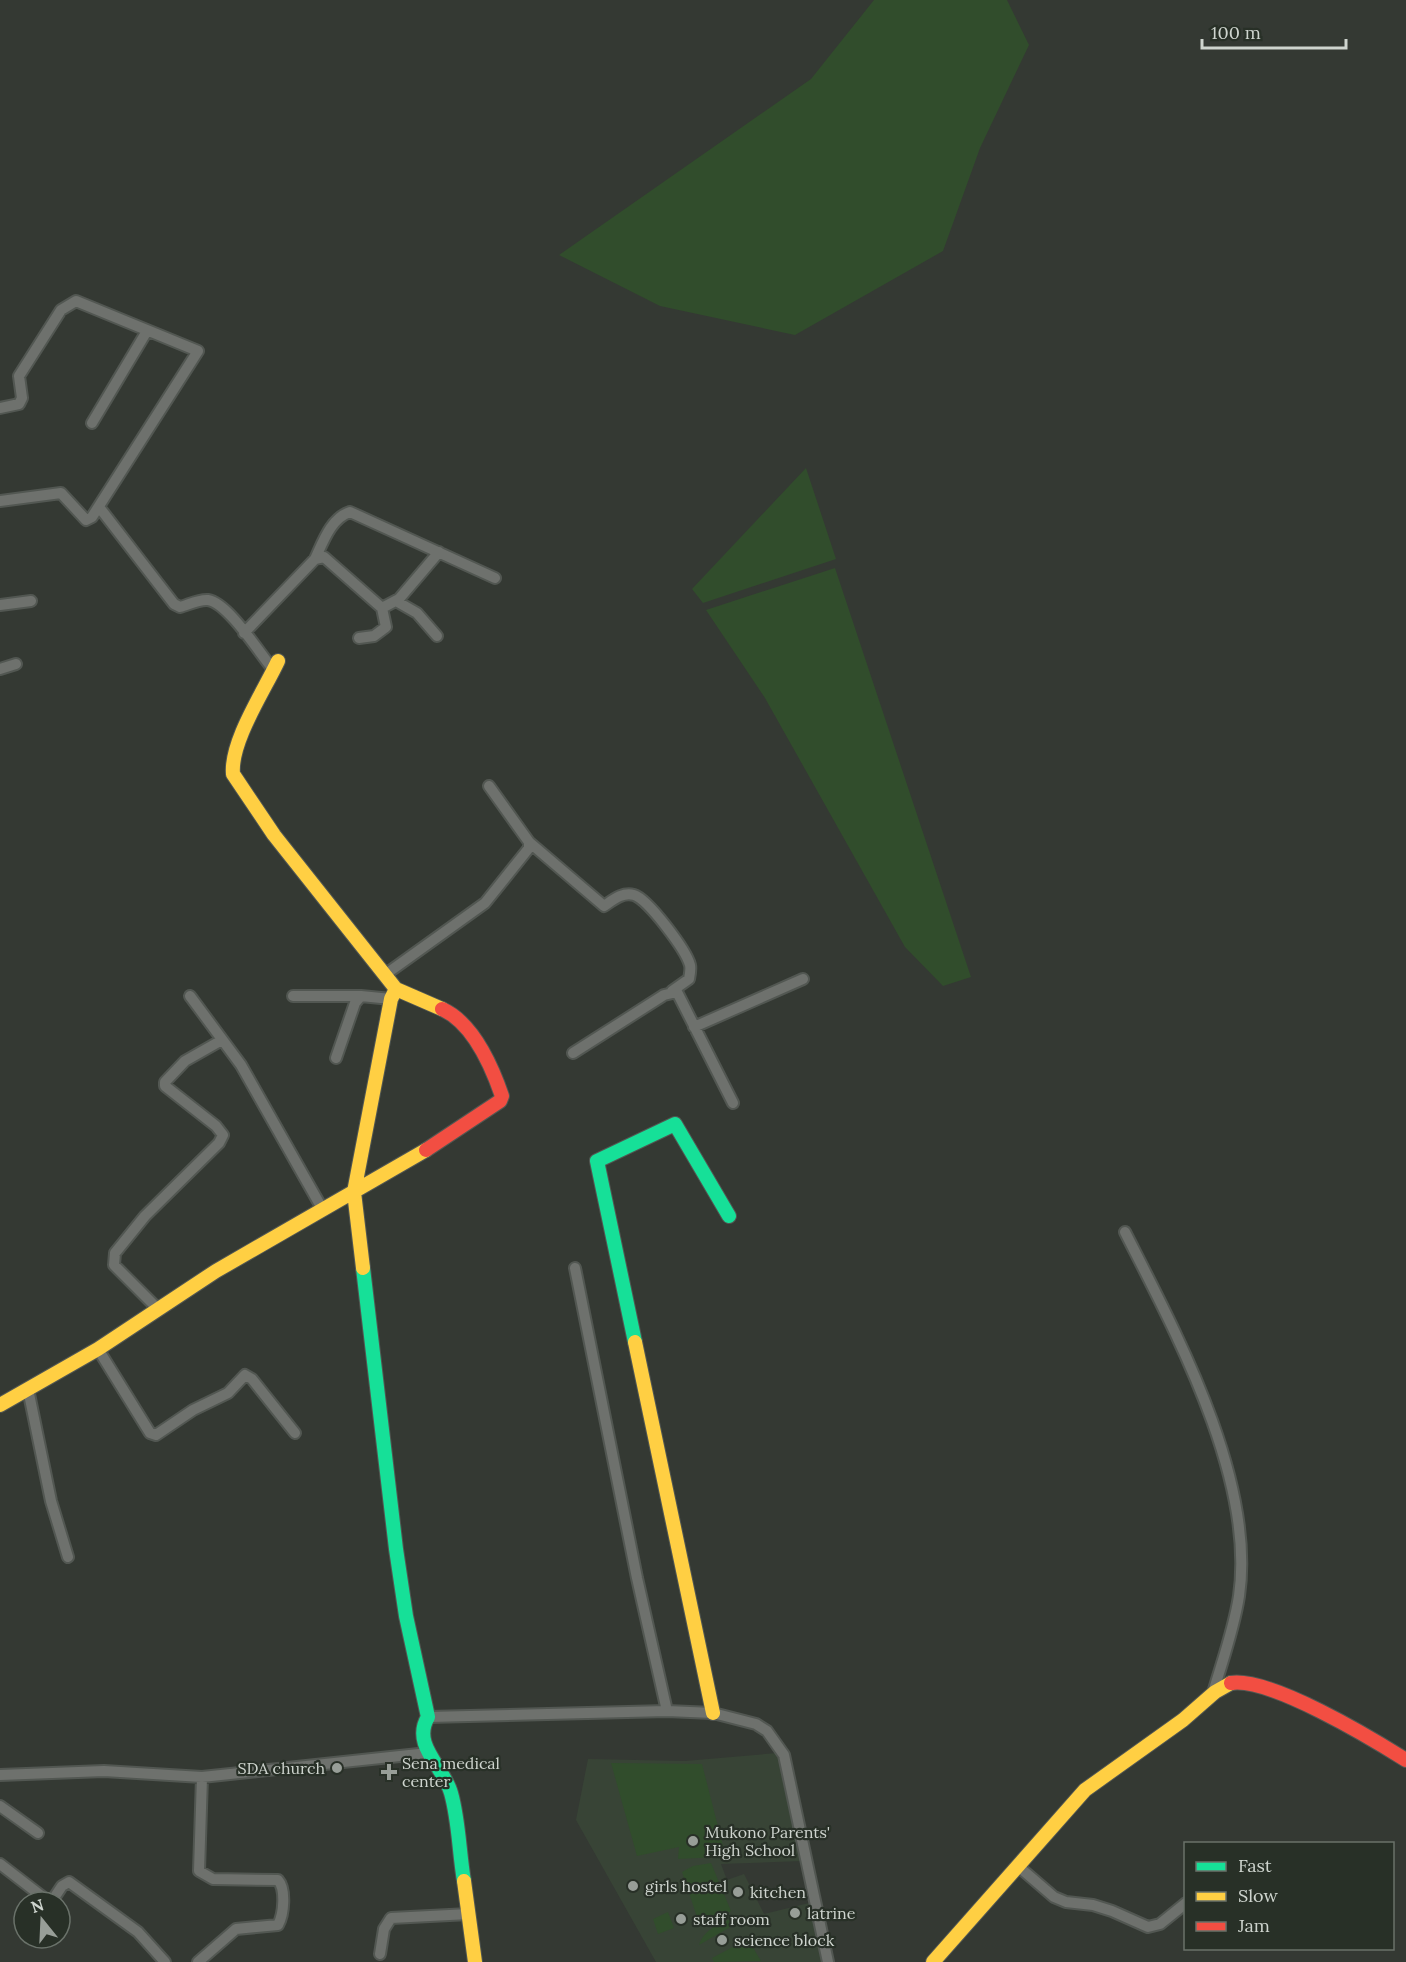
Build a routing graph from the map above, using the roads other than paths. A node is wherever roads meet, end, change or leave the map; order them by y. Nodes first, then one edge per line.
1 (147, 331) junction
2 (0, 408) edge
3 (92, 423) dead end
4 (0, 501) edge
5 (99, 507) junction
6 (439, 552) junction
7 (315, 559) junction
8 (495, 578) dead end
9 (31, 601) dead end
10 (396, 601) junction
11 (0, 605) edge
12 (382, 608) junction
13 (244, 633) junction
14 (438, 636) dead end
15 (359, 638) dead end
16 (16, 664) dead end
17 (275, 664) joint
18 (0, 669) edge
19 (489, 786) dead end
20 (529, 842) junction
21 (386, 974) junction
22 (802, 979) dead end
23 (672, 991) junction
24 (394, 994) junction
25 (190, 996) dead end
26 (293, 996) dead end
27 (361, 996) junction
28 (694, 1027) junction
29 (222, 1040) junction
30 (573, 1053) dead end
31 (336, 1058) dead end
32 (734, 1103) dead end
33 (354, 1192) junction
34 (323, 1210) junction
35 (729, 1216) dead end
36 (1125, 1232) dead end
37 (575, 1268) dead end
38 (159, 1309) junction
39 (98, 1349) junction
40 (28, 1389) junction
41 (0, 1404) edge
42 (295, 1433) dead end
43 (68, 1557) dead end
44 (1213, 1693) junction
45 (667, 1711) junction
46 (713, 1713) junction
47 (428, 1717) junction
48 (428, 1753) junction
49 (1406, 1760) edge
50 (0, 1774) edge
51 (202, 1777) junction
52 (0, 1806) edge
53 (38, 1833) dead end
54 (0, 1864) edge
55 (1018, 1866) junction
56 (1184, 1904) edge
57 (469, 1914) junction
58 (380, 1954) dead end
59 (165, 1962) edge
60 (198, 1962) edge
61 (475, 1962) edge
62 (828, 1962) edge
63 (933, 1962) edge

1 - 2 street
1 - 3 street
1 - 5 street
4 - 5 street
5 - 13 street
6 - 7 street
6 - 8 street
6 - 10 street
7 - 12 street
7 - 13 street
9 - 11 street
10 - 12 street
10 - 14 street
12 - 15 street
13 - 17 street
16 - 18 street
17 - 21 street
19 - 20 street
20 - 21 street
20 - 23 street
21 - 24 street
22 - 28 street
23 - 28 street
23 - 30 street
24 - 27 street
24 - 33 street
24 - 33 street
25 - 29 street
26 - 27 street
27 - 31 street
28 - 32 street
29 - 34 street
29 - 38 street
33 - 34 street
33 - 47 street
34 - 38 street
35 - 46 street
36 - 44 street
37 - 45 street
38 - 39 street
39 - 40 street
39 - 42 street
40 - 41 street
40 - 43 street
44 - 49 street
44 - 55 street
45 - 46 street
45 - 47 street
46 - 62 street
47 - 48 street
48 - 51 street
48 - 57 street
50 - 51 street
51 - 60 street
52 - 53 street
54 - 59 street
55 - 56 street
55 - 63 street
57 - 58 street
57 - 61 street

